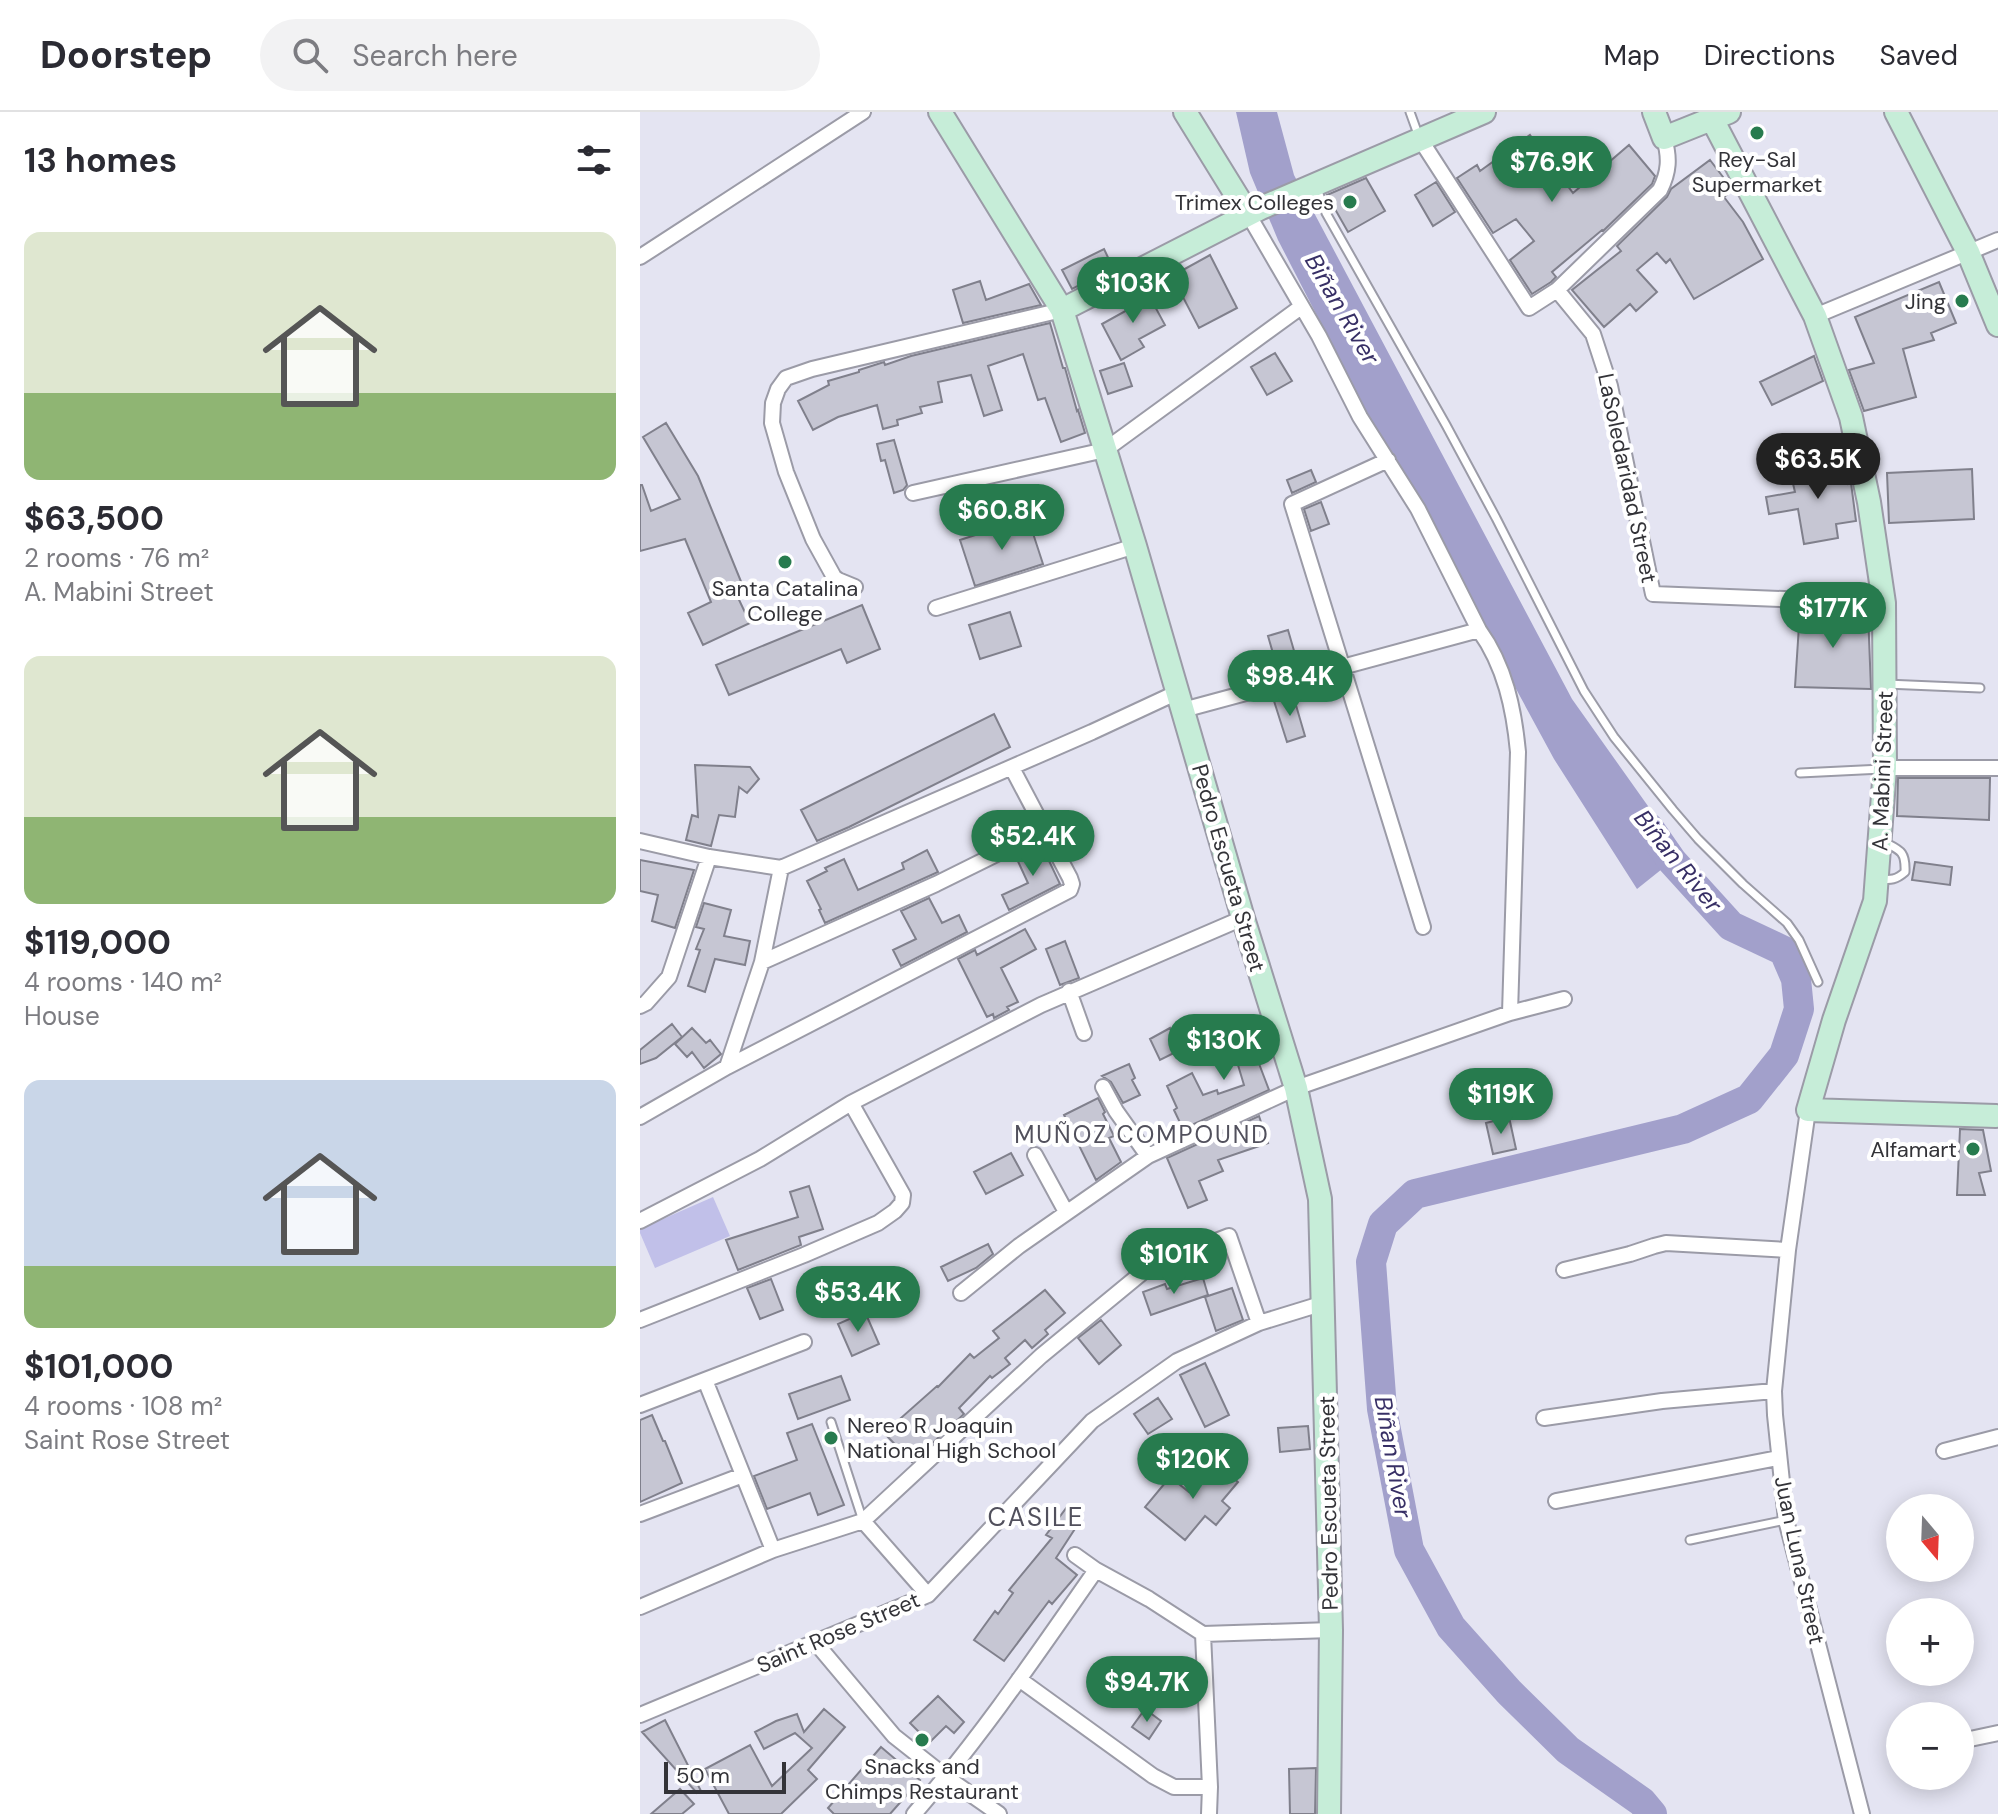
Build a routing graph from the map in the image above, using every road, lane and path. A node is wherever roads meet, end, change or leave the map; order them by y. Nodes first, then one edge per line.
1 (863, 112) edge
2 (940, 112) edge
3 (1185, 112) edge
4 (1410, 112) edge
5 (1484, 112) edge
6 (1654, 112) edge
7 (1896, 112) edge
8 (1725, 114) edge
9 (1664, 138) junction
10 (1420, 139) junction
11 (1312, 186) junction
12 (1254, 211) junction
13 (1998, 240) edge
14 (1968, 252) junction
15 (640, 257) edge
16 (1557, 290) junction
17 (1301, 307) junction
18 (1062, 310) junction
19 (1815, 316) junction
20 (1998, 325) edge
21 (1105, 450) junction
22 (1388, 460) junction
23 (913, 493) dead end
24 (1135, 546) junction
25 (855, 587) dead end
26 (1884, 603) junction
27 (936, 608) dead end
28 (1479, 630) junction
29 (1344, 668) junction
30 (1885, 684) junction
31 (1980, 688) dead end
32 (1180, 701) junction
33 (1012, 768) junction
34 (1885, 768) junction
35 (1998, 768) edge
36 (1800, 773) dead end
37 (1045, 830) junction
38 (640, 841) edge
39 (709, 857) junction
40 (781, 868) junction
41 (1243, 918) junction
42 (1423, 927) dead end
43 (762, 962) junction
44 (1818, 982) dead end
45 (1069, 991) junction
46 (1564, 999) dead end
47 (640, 1006) edge
48 (1510, 1013) junction
49 (1084, 1033) dead end
50 (727, 1067) junction
51 (1103, 1087) dead end
52 (1296, 1088) junction
53 (851, 1103) junction
54 (1808, 1110) junction
55 (1998, 1116) edge
56 (640, 1117) edge
57 (1035, 1155) dead end
58 (1148, 1156) junction
59 (1066, 1212) junction
60 (640, 1221) edge
61 (1788, 1250) junction
62 (1564, 1270) dead end
63 (961, 1293) dead end
64 (1324, 1303) junction
65 (640, 1320) edge
66 (1259, 1323) junction
67 (804, 1342) dead end
68 (705, 1380) junction
69 (1774, 1391) junction
70 (640, 1405) edge
71 (1544, 1418) dead end
72 (831, 1422) dead end
73 (1998, 1437) edge
74 (1944, 1451) dead end
75 (1778, 1458) junction
76 (743, 1475) junction
77 (1556, 1501) dead end
78 (640, 1514) edge
79 (1786, 1520) junction
80 (863, 1521) junction
81 (1690, 1540) dead end
82 (773, 1550) junction
83 (1075, 1555) dead end
84 (1096, 1570) junction
85 (928, 1595) junction
86 (640, 1607) edge
87 (1331, 1630) junction
88 (1203, 1634) junction
89 (815, 1642) junction
90 (1019, 1679) junction
91 (640, 1715) edge
92 (1998, 1733) edge
93 (1974, 1738) edge
94 (946, 1777) junction
95 (1210, 1787) junction
96 (914, 1814) edge
97 (999, 1814) edge
98 (1209, 1814) edge
99 (1329, 1814) edge
100 (1862, 1814) edge

1 - 15 street
2 - 18 street, Pedro Escueta Street
3 - 12 street
4 - 10 lane
5 - 10 street
6 - 9 street
7 - 14 street
8 - 9 street
8 - 19 street, A. Mabini Street
9 - 16 street
10 - 11 street
10 - 16 street
11 - 12 street
11 - 44 lane
12 - 17 street
12 - 18 street
13 - 14 street
14 - 19 street
14 - 20 street
16 - 26 street, LaSoledaridad Street
17 - 21 street
17 - 22 street
18 - 21 street, Pedro Escueta Street
18 - 25 street
19 - 26 street, A. Mabini Street
21 - 23 street
21 - 24 street, Pedro Escueta Street
22 - 28 street
22 - 29 street
24 - 27 street
24 - 32 street, Pedro Escueta Street
26 - 30 street, A. Mabini Street
28 - 29 street
28 - 48 street
29 - 32 street
29 - 42 street
30 - 31 lane
30 - 34 street, A. Mabini Street
32 - 33 street
32 - 41 street, Pedro Escueta Street
33 - 37 street
33 - 40 street
34 - 35 street
34 - 36 lane
34 - 54 street, A. Mabini Street
37 - 43 street
37 - 50 street
38 - 39 street
39 - 40 street
39 - 47 street
40 - 43 street
41 - 45 street
41 - 52 street, Pedro Escueta Street
43 - 50 street
45 - 49 street
45 - 53 street
46 - 48 street
48 - 52 street
50 - 56 street
51 - 58 street
52 - 58 street
52 - 64 street, Pedro Escueta Street
53 - 60 street
53 - 65 street
54 - 55 street
54 - 61 street, Juan Luna Street
57 - 59 street
58 - 59 street
59 - 63 street
61 - 62 street
61 - 69 street, Juan Luna Street
64 - 66 street, Saint Rose Street
64 - 87 street, Pedro Escueta Street
66 - 80 street
66 - 85 street, Saint Rose Street
67 - 68 street
68 - 70 street
68 - 76 street
69 - 71 street
69 - 75 street, Juan Luna Street
72 - 80 lane
73 - 74 street
75 - 77 street
75 - 79 street, Juan Luna Street
76 - 78 street
76 - 82 street
79 - 81 lane
79 - 100 street, Juan Luna Street
80 - 82 street
80 - 85 street
82 - 86 street
83 - 84 street
84 - 88 street
84 - 90 street
85 - 89 street, Saint Rose Street
87 - 88 street
87 - 99 street, Pedro Escueta Street
88 - 95 street
89 - 91 street, Saint Rose Street
89 - 94 street
90 - 94 street
90 - 95 street
92 - 93 street
94 - 96 street
94 - 97 street
95 - 98 street

